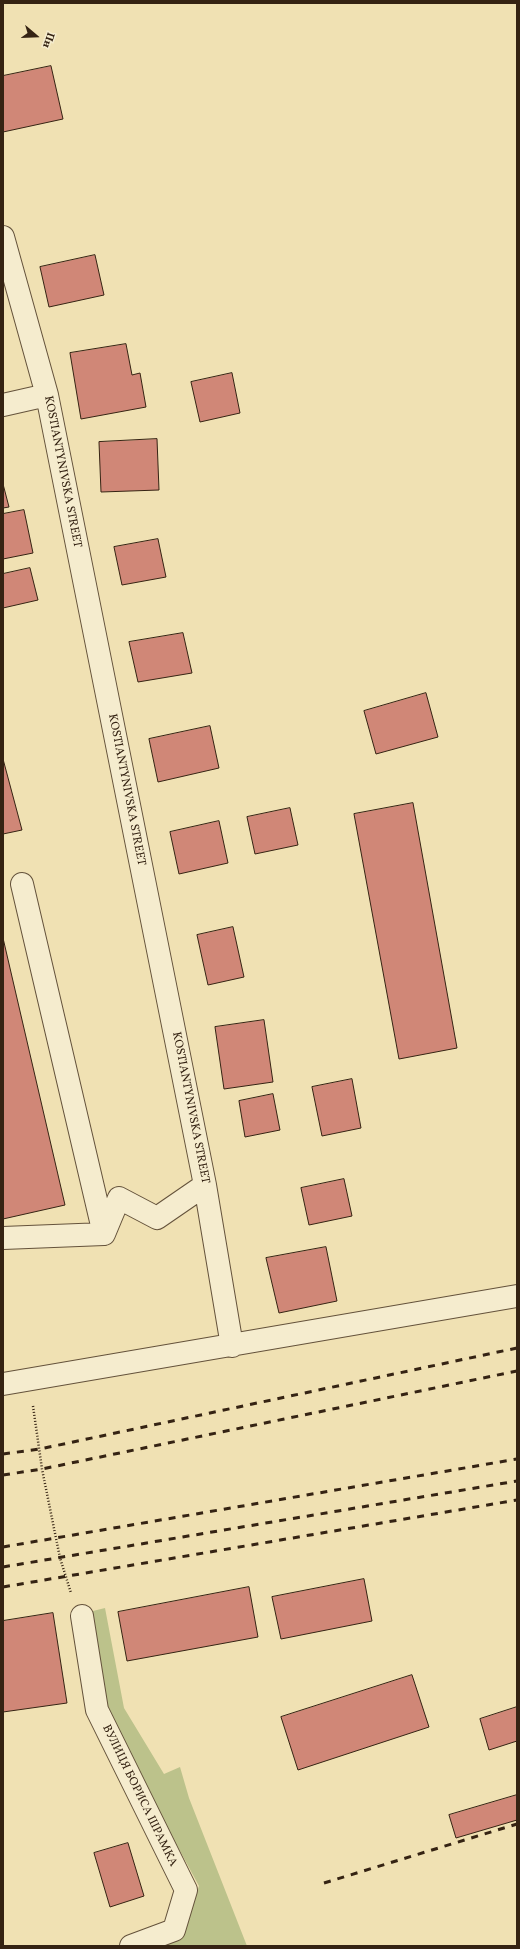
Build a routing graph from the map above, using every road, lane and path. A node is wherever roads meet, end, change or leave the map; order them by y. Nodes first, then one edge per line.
1 (3, 238) edge
2 (47, 395) junction
3 (3, 405) edge
4 (22, 884) dead end
5 (205, 1185) junction
6 (104, 1234) junction
7 (3, 1238) edge
8 (517, 1296) edge
9 (232, 1346) junction
10 (28, 1380) junction
11 (3, 1384) edge
12 (82, 1616) joint
13 (131, 1946) edge

1 - 2 street, KOSTIANTYNIVSKA STREET
2 - 3 street
2 - 5 street, KOSTIANTYNIVSKA STREET
4 - 6 street
5 - 6 street
5 - 9 street, KOSTIANTYNIVSKA STREET
6 - 7 street
8 - 9 street
9 - 10 street
10 - 11 street
10 - 12 path
12 - 13 street, ВУЛИЦЯ БОРИСА ШРАМКА

